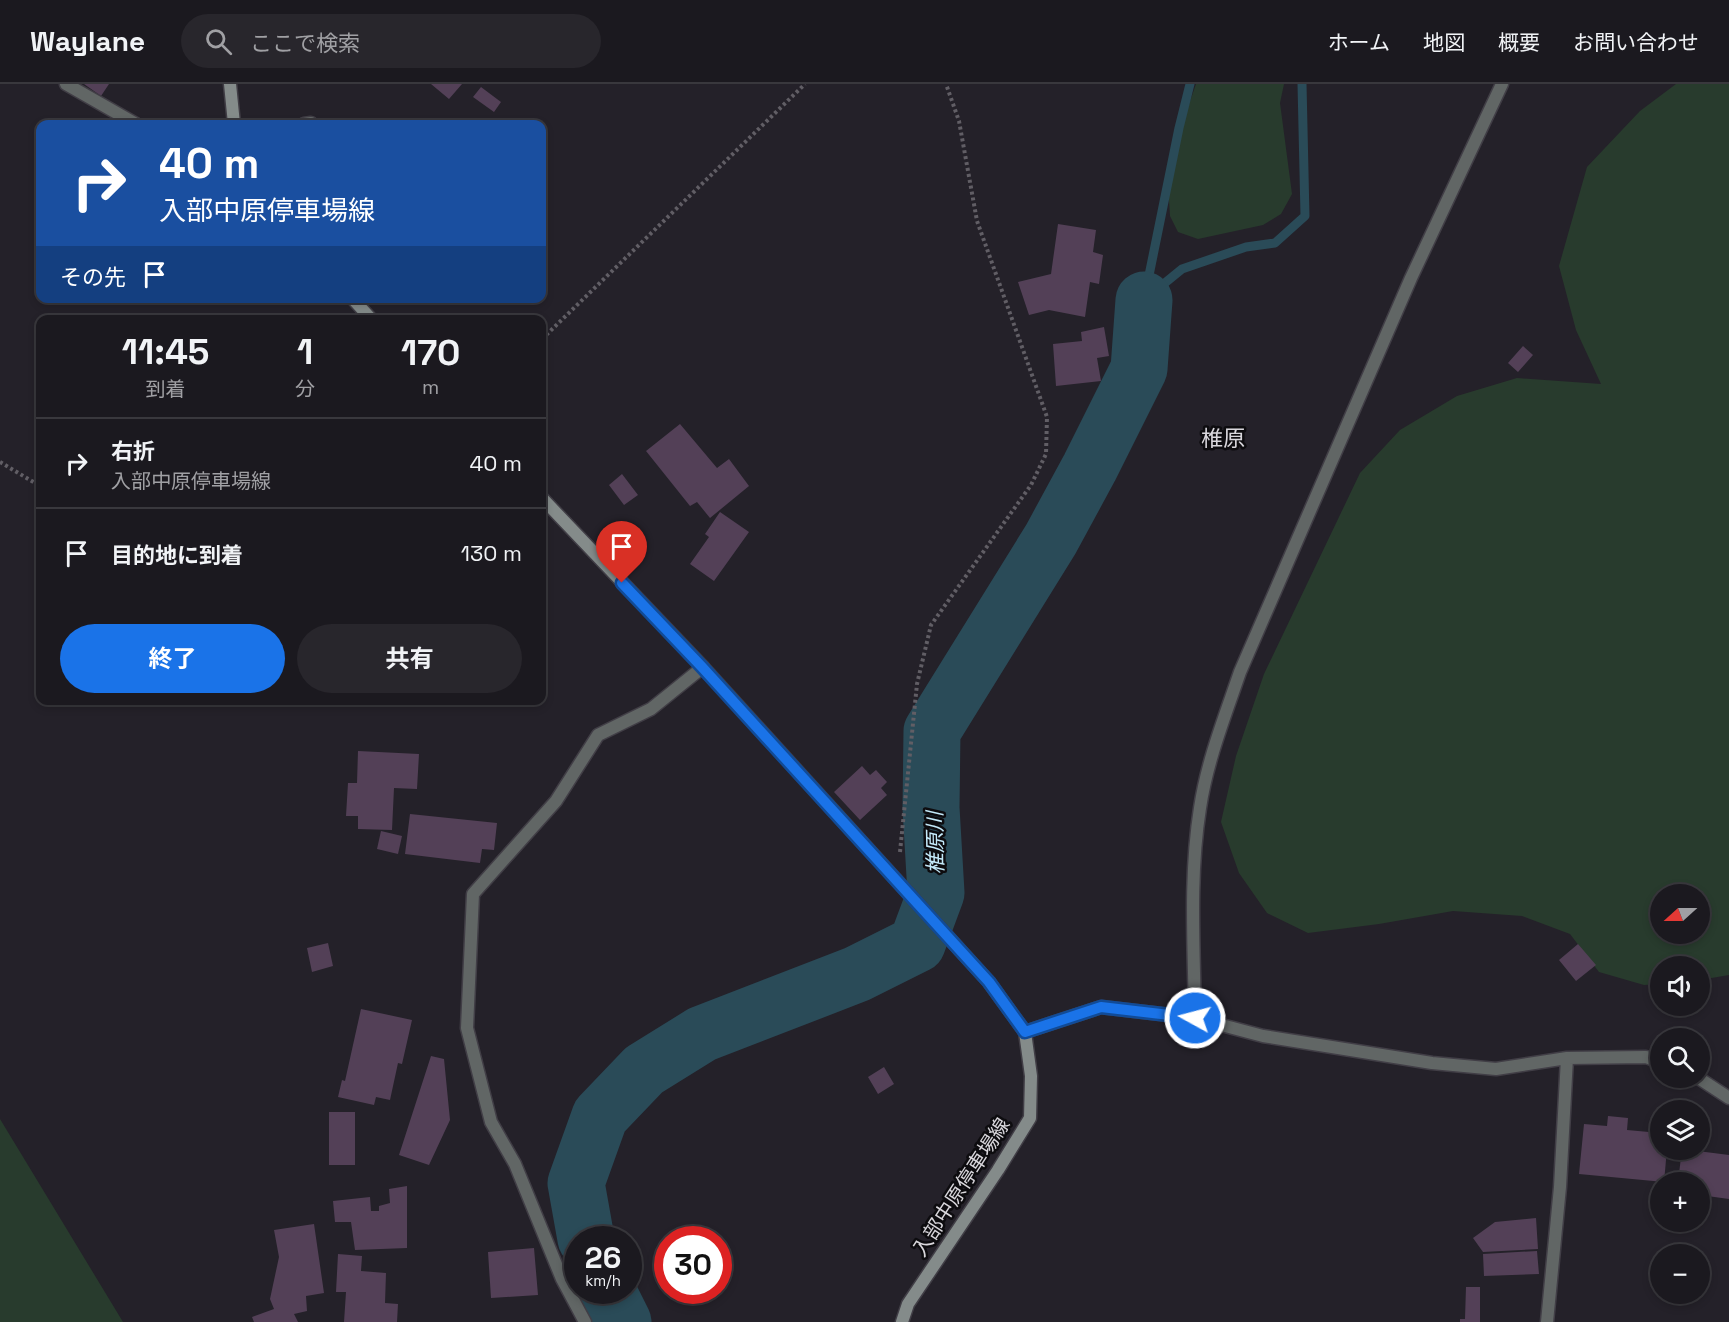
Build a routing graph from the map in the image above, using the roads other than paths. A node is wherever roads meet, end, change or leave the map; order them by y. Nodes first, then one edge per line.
1 (66, 84) edge
2 (230, 84) edge
3 (1502, 84) edge
4 (129, 120) edge
5 (234, 120) edge
6 (356, 303) edge
7 (367, 315) edge
8 (546, 502) edge
9 (702, 667) junction
10 (1195, 1018) junction
11 (1025, 1032) junction
12 (1567, 1058) junction
13 (1650, 1058) edge
14 (1710, 1086) edge
15 (1729, 1098) edge
16 (585, 1322) edge
17 (902, 1322) edge
18 (1546, 1322) edge

1 - 4 street
2 - 5 main road
3 - 10 street
6 - 7 main road
8 - 9 main road, 入部中原停車場線
9 - 11 main road, 入部中原停車場線
9 - 16 street
10 - 11 street
10 - 12 street
11 - 17 main road, 入部中原停車場線
12 - 13 street
12 - 18 street
14 - 15 street

